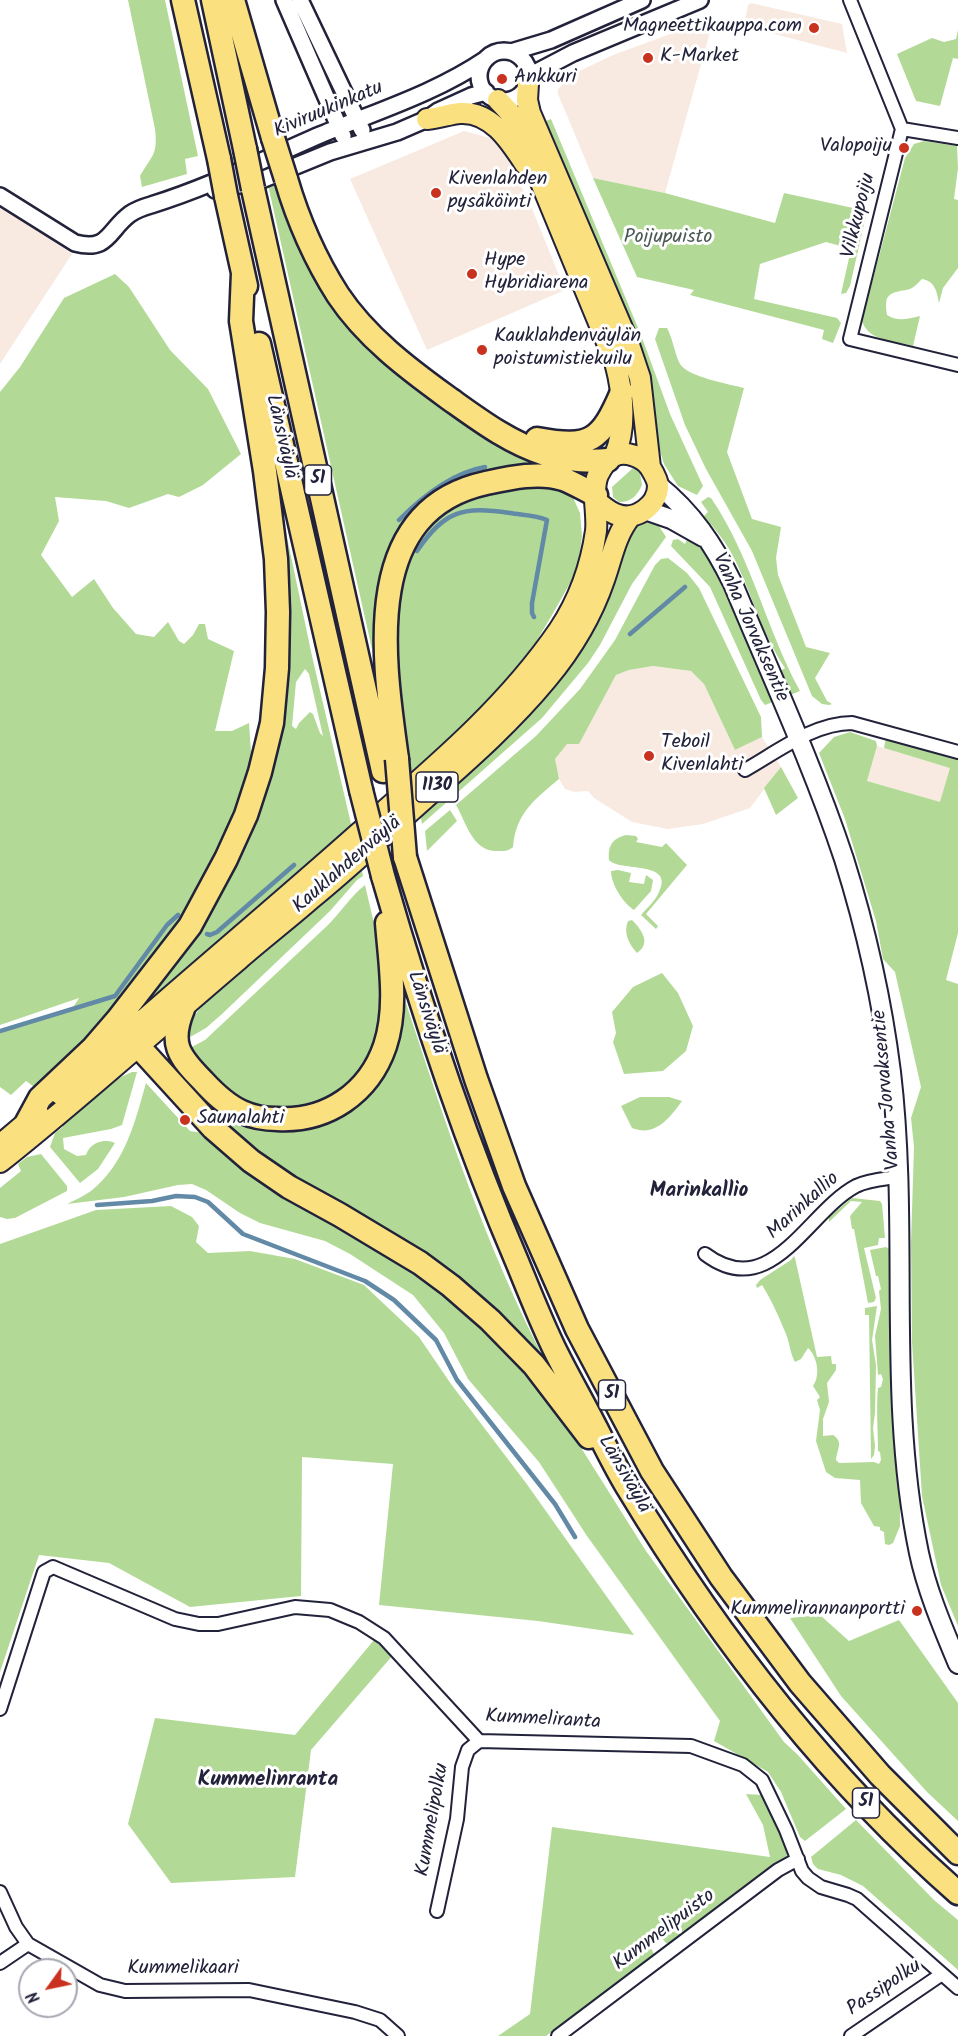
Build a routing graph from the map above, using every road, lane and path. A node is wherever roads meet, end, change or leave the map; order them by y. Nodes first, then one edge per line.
1 (183, 0) edge
2 (213, 0) edge
3 (233, 0) edge
4 (284, 0) edge
5 (300, 0) edge
6 (700, 0) edge
7 (850, 0) edge
8 (634, 2) edge
9 (639, 25) junction
10 (511, 52) junction
11 (486, 59) junction
12 (528, 80) junction
13 (492, 96) junction
14 (427, 119) junction
15 (357, 121) junction
16 (338, 128) junction
17 (902, 129) junction
18 (958, 138) edge
19 (367, 141) junction
20 (349, 147) junction
21 (545, 194) junction
22 (0, 195) edge
23 (185, 195) junction
24 (243, 273) junction
25 (958, 365) edge
26 (622, 392) junction
27 (508, 438) junction
28 (612, 458) junction
29 (650, 467) junction
30 (658, 485) junction
31 (596, 499) junction
32 (637, 514) junction
33 (709, 541) junction
34 (799, 740) junction
35 (958, 752) edge
36 (390, 765) junction
37 (745, 770) dead end
38 (383, 876) junction
39 (183, 1009) junction
40 (139, 1022) junction
41 (140, 1047) junction
42 (48, 1107) junction
43 (27, 1122) joint
44 (3, 1151) edge
45 (897, 1177) junction
46 (705, 1254) dead end
47 (626, 1486) junction
48 (958, 1664) edge
49 (0, 1709) edge
50 (479, 1740) junction
51 (958, 1853) edge
52 (798, 1858) junction
53 (0, 1892) edge
54 (958, 1893) edge
55 (437, 1911) dead end
56 (28, 1944) junction
57 (0, 1963) edge
58 (942, 1974) junction
59 (958, 1988) edge
60 (398, 2036) edge
61 (558, 2036) edge
62 (851, 2036) edge

1 - 24 highway, Länsiväylä / 51, bridge
2 - 36 highway, Länsiväylä / 51, bridge
3 - 27 highway, bridge
4 - 16 street
5 - 15 street
6 - 9 street
7 - 17 street
8 - 9 street
8 - 10 street
9 - 12 street
10 - 11 street
10 - 12 street
11 - 13 street
11 - 15 street, Kiviruukinkatu
12 - 13 street
12 - 29 main road
13 - 14 street, Kiviruukinkatu
13 - 21 main road
14 - 19 street, Kiviruukinkatu
14 - 21 main road
15 - 16 street, Kiviruukinkatu
15 - 19 street
16 - 20 street
16 - 23 street, Kiviruukinkatu
17 - 18 street
17 - 25 street, Vilkkupoiju
19 - 20 street, Kiviruukinkatu
20 - 23 street, Kiviruukinkatu
21 - 26 main road
22 - 23 street, Kiviruukinkatu
24 - 38 highway, Länsiväylä / 51, bridge
24 - 42 highway
26 - 27 highway
26 - 28 main road
27 - 28 highway
28 - 29 main road
28 - 31 main road, 1130
29 - 30 main road
30 - 32 main road, 1130
30 - 33 main road, Vanha Jorvaksentie
31 - 32 main road
31 - 36 highway
31 - 40 main road, Kauklahdenväylä / 1130
32 - 33 main road, Vanha Jorvaksentie
32 - 39 main road, Kauklahdenväylä / 1130
33 - 34 main road, Vanha Jorvaksentie
34 - 35 street
34 - 37 street
34 - 45 main road, Vanha Jorvaksentie
36 - 51 highway, Länsiväylä / 51, bridge
38 - 39 highway
38 - 47 highway, Länsiväylä / 51
39 - 41 main road, Kauklahdenväylä / 1130
40 - 41 highway
40 - 42 main road, Kauklahdenväylä / 1130
41 - 42 main road, Kauklahdenväylä / 1130
41 - 47 highway
42 - 43 highway
42 - 44 main road, Kauklahdenväylä / 1130
43 - 44 main road, Kauklahdenväylä / 1130
45 - 46 street, Marinkallio
45 - 48 main road, Vanha Jorvaksentie
47 - 54 highway, Länsiväylä / 51
49 - 50 street, Kummeliranta
50 - 52 street, Kummeliranta
50 - 55 street, Kummelipolku
52 - 58 street, Kummeliranta
52 - 61 street, Kummelipuisto
53 - 56 street, Kummelikaari
56 - 57 street
56 - 60 street, Kummelikaari
58 - 59 street, Kummeliranta
58 - 62 street, Passipolku

